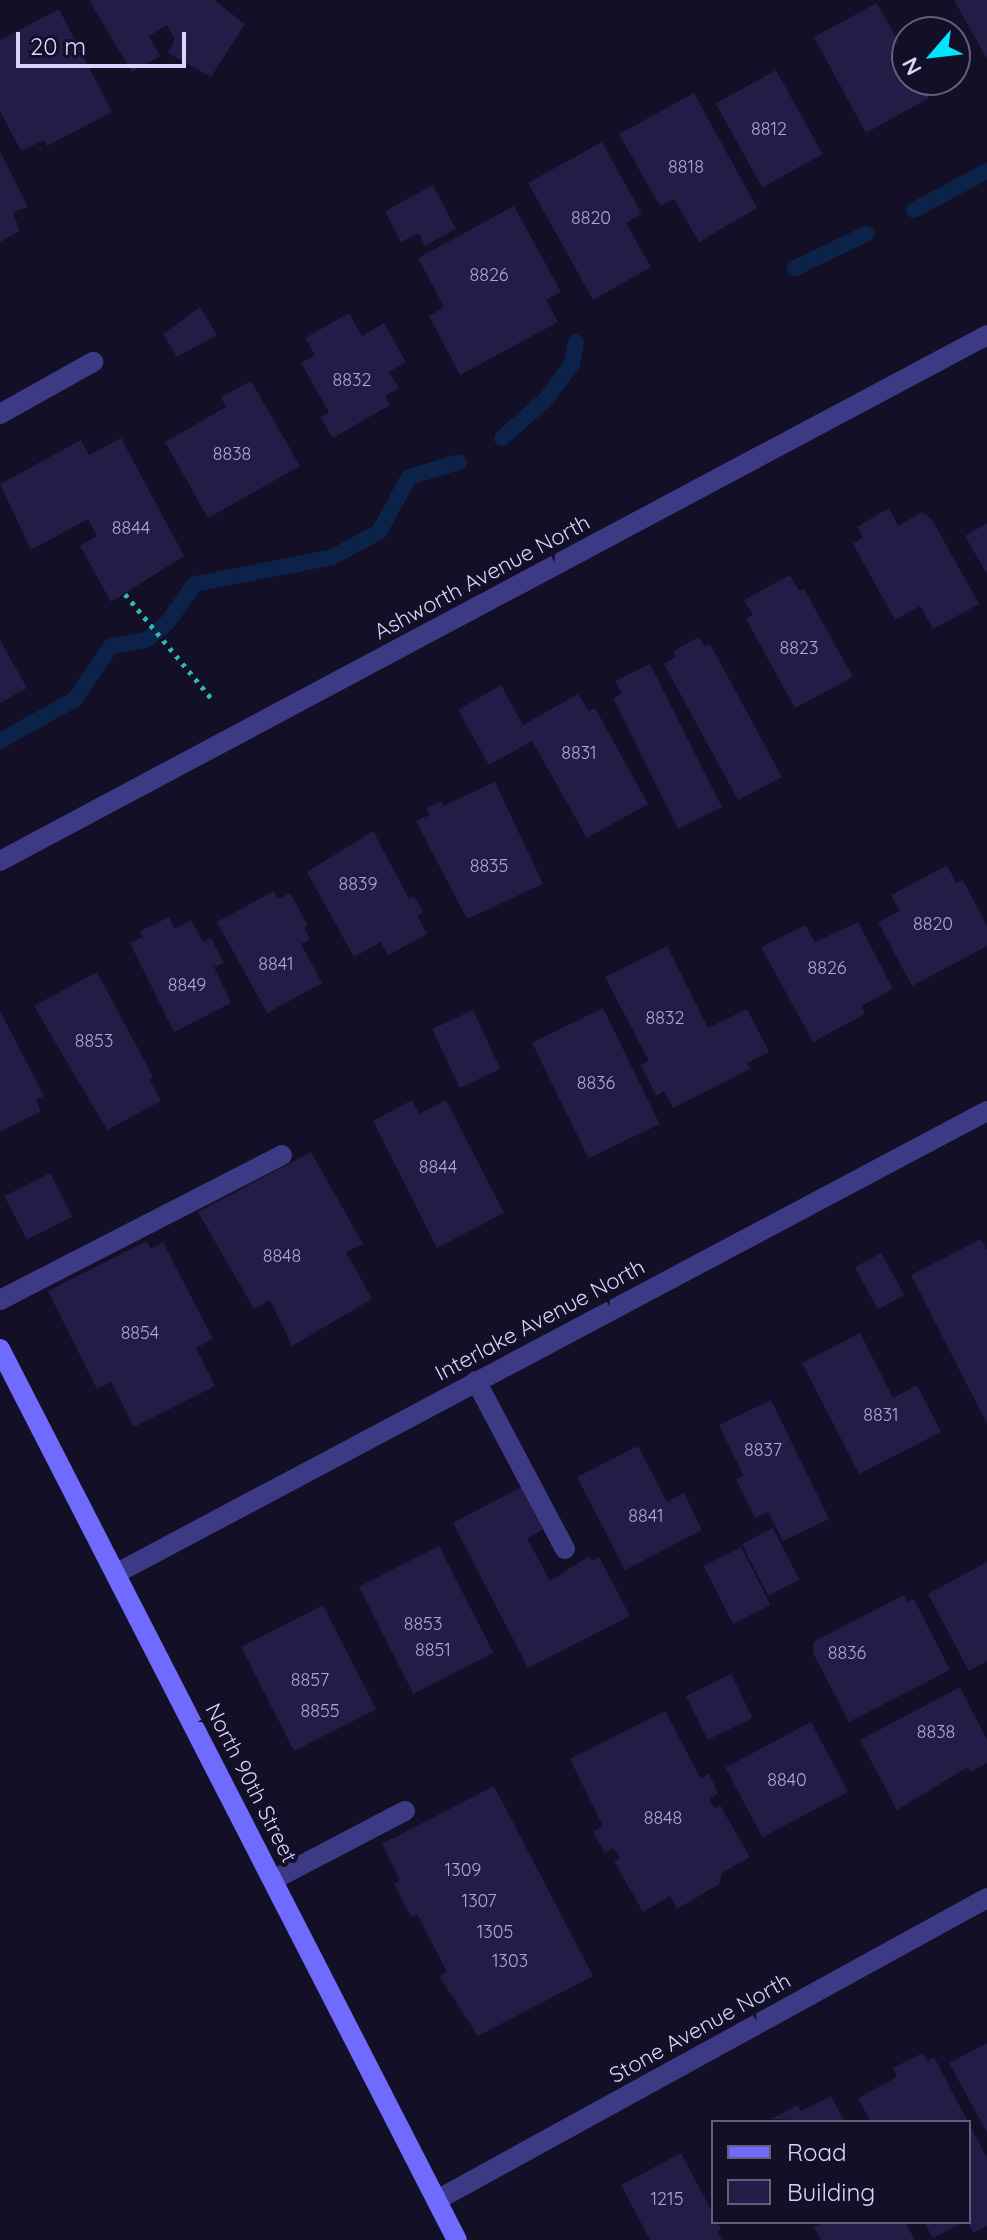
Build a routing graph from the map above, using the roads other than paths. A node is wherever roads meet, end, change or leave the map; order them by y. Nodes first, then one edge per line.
1 (987, 335) edge
2 (93, 362) dead end
3 (0, 414) edge
4 (0, 861) edge
5 (987, 1111) edge
6 (282, 1155) dead end
7 (0, 1300) edge
8 (0, 1349) edge
9 (476, 1381) junction
10 (565, 1549) dead end
11 (117, 1573) junction
12 (405, 1811) dead end
13 (273, 1880) junction
14 (987, 1898) edge
15 (437, 2200) junction
16 (457, 2240) edge

1 - 4 street, Ashworth Avenue North
2 - 3 street
5 - 9 street, Interlake Avenue North
6 - 7 street
8 - 11 street, North 90th Street
9 - 10 street
9 - 11 street, Interlake Avenue North
11 - 13 street, North 90th Street
12 - 13 street
13 - 15 street, North 90th Street
14 - 15 street, Stone Avenue North
15 - 16 street, North 90th Street

